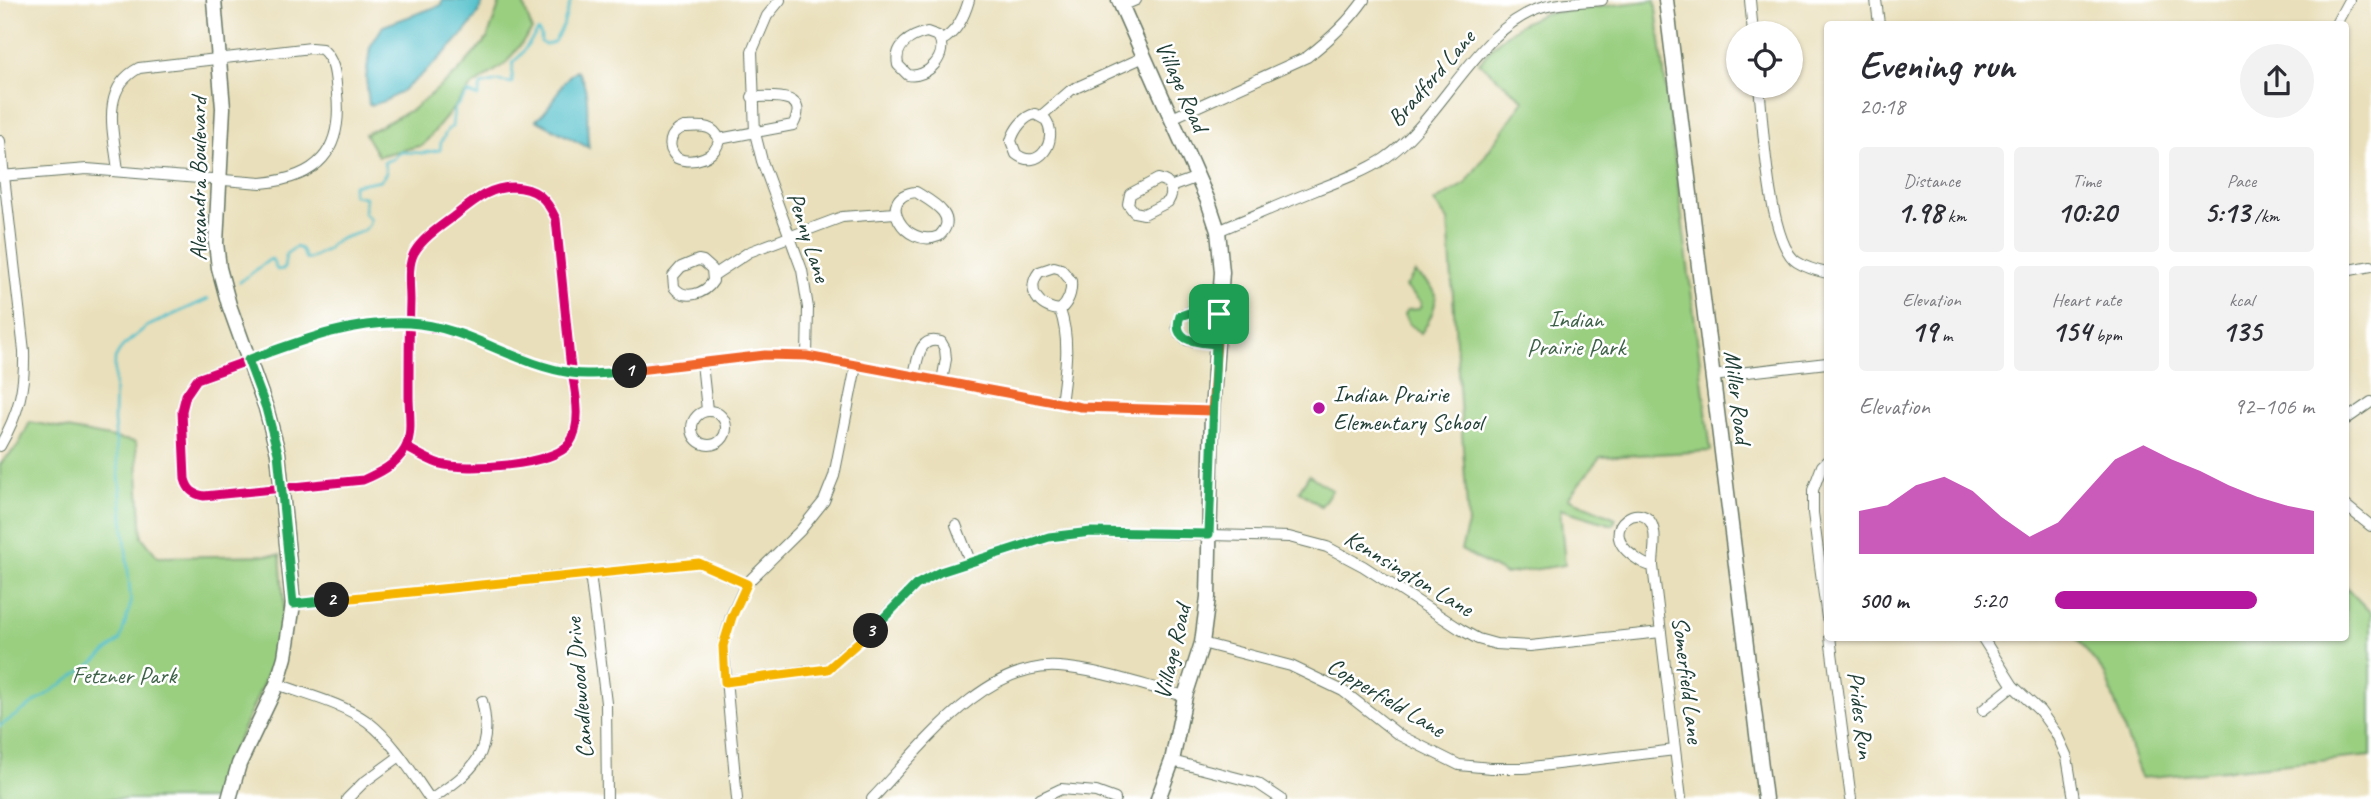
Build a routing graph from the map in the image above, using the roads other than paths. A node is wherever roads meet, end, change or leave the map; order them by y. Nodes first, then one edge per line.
1 (214, 0) edge
2 (780, 0) edge
3 (969, 0) edge
4 (1136, 0) edge
5 (1364, 0) edge
6 (1602, 0) edge
7 (1666, 0) edge
8 (1750, 0) edge
9 (1876, 0) edge
10 (2349, 0) edge
11 (1583, 1) edge
12 (1121, 3) edge
13 (1753, 21) edge
14 (1879, 21) edge
15 (2338, 21) edge
16 (941, 41) junction
17 (1144, 57) junction
18 (220, 58) junction
19 (752, 97) junction
20 (1760, 98) edge
21 (1041, 116) junction
22 (1172, 118) junction
23 (755, 133) junction
24 (719, 139) junction
25 (0, 141) edge
26 (118, 171) junction
27 (2, 175) edge
28 (1198, 177) junction
29 (219, 180) junction
30 (1170, 187) junction
31 (895, 213) junction
32 (1218, 231) junction
33 (791, 237) junction
34 (2371, 266) edge
35 (2349, 270) edge
36 (1824, 272) edge
37 (713, 275) dead end
38 (1059, 310) junction
39 (1219, 314) junction
40 (410, 323) junction
41 (1216, 344) junction
42 (807, 356) junction
43 (248, 360) junction
44 (702, 363) junction
45 (1824, 363) edge
46 (856, 366) junction
47 (572, 373) junction
48 (914, 375) junction
49 (1712, 376) junction
50 (942, 382) junction
51 (2371, 402) edge
52 (1061, 404) junction
53 (707, 410) dead end
54 (1212, 411) junction
55 (2349, 417) edge
56 (0, 446) edge
57 (406, 447) junction
58 (1824, 464) edge
59 (281, 489) junction
60 (2349, 509) edge
61 (956, 526) dead end
62 (2371, 526) edge
63 (1209, 534) junction
64 (970, 561) junction
65 (1653, 566) junction
66 (590, 573) junction
67 (747, 584) junction
68 (1824, 596) edge
69 (293, 604) junction
70 (1661, 632) junction
71 (1831, 641) edge
72 (1984, 641) edge
73 (1202, 643) junction
74 (725, 682) junction
75 (277, 684) junction
76 (2012, 686) junction
77 (1185, 696) junction
78 (482, 701) dead end
79 (1983, 710) dead end
80 (1675, 750) junction
81 (400, 756) junction
82 (1172, 761) junction
83 (229, 799) edge
84 (347, 799) edge
85 (431, 799) edge
86 (607, 799) edge
87 (737, 799) edge
88 (872, 799) edge
89 (1040, 799) edge
90 (1115, 799) edge
91 (1158, 799) edge
92 (1281, 799) edge
93 (1681, 799) edge
94 (1765, 799) edge
95 (1851, 799) edge
96 (2074, 799) edge

1 - 18 street, Alexandra Boulevard
2 - 19 street, Penny Lane
3 - 16 street
4 - 12 street
5 - 22 street
6 - 11 street, Bradford Lane
7 - 49 street, Miller Road
8 - 13 street
9 - 14 street
10 - 15 street
11 - 32 street, Bradford Lane
12 - 17 street, Village Road
16 - 16 street
17 - 21 street
17 - 22 street, Village Road
18 - 26 street
18 - 29 street, Alexandra Boulevard
18 - 29 street
19 - 23 street, Penny Lane
19 - 23 street
20 - 36 street
21 - 21 street
22 - 28 street, Village Road
23 - 24 street
23 - 33 street, Penny Lane
24 - 24 street
25 - 27 street
26 - 27 street
26 - 29 street
27 - 56 street
28 - 30 street
28 - 32 street, Village Road
29 - 43 street, Alexandra Boulevard
30 - 30 street
31 - 31 street
31 - 33 street
32 - 39 street, Village Road
33 - 37 street
33 - 42 street, Penny Lane
34 - 35 street
38 - 38 street
38 - 52 street
39 - 41 street, Village Road
39 - 41 street
40 - 43 street
40 - 47 street
40 - 47 street
40 - 57 street
41 - 54 street, Village Road
42 - 44 street
42 - 46 street
43 - 59 street, Alexandra Boulevard
43 - 59 street
44 - 47 street
44 - 53 street
45 - 49 street
46 - 48 street
46 - 67 street
47 - 57 street
48 - 50 street
48 - 50 street
49 - 94 street, Miller Road
50 - 52 street
51 - 55 street
52 - 54 street
54 - 63 street, Village Road
57 - 59 street
58 - 68 street
59 - 69 street, Alexandra Boulevard
60 - 62 street
61 - 64 street
63 - 64 street, Kennsington Lane
63 - 70 street, Kennsington Lane
63 - 73 street, Village Road
64 - 74 street, Kennsington Lane
65 - 65 street, Somerfield Lane
65 - 70 street, Somerfield Lane
66 - 67 street
66 - 69 street
66 - 86 street, Candlewood Drive
67 - 74 street
69 - 75 street, Alexandra Boulevard
70 - 80 street, Somerfield Lane
71 - 95 street, Prides Run
72 - 76 street
73 - 77 street, Village Road
73 - 80 street, Copperfield Lane
74 - 87 street
75 - 81 street
75 - 83 street, Alexandra Boulevard
76 - 79 street
76 - 96 street
77 - 82 street, Village Road
77 - 88 street
78 - 85 street
80 - 93 street, Somerfield Lane
81 - 84 street
81 - 85 street
82 - 91 street, Village Road
82 - 92 street
89 - 90 street

